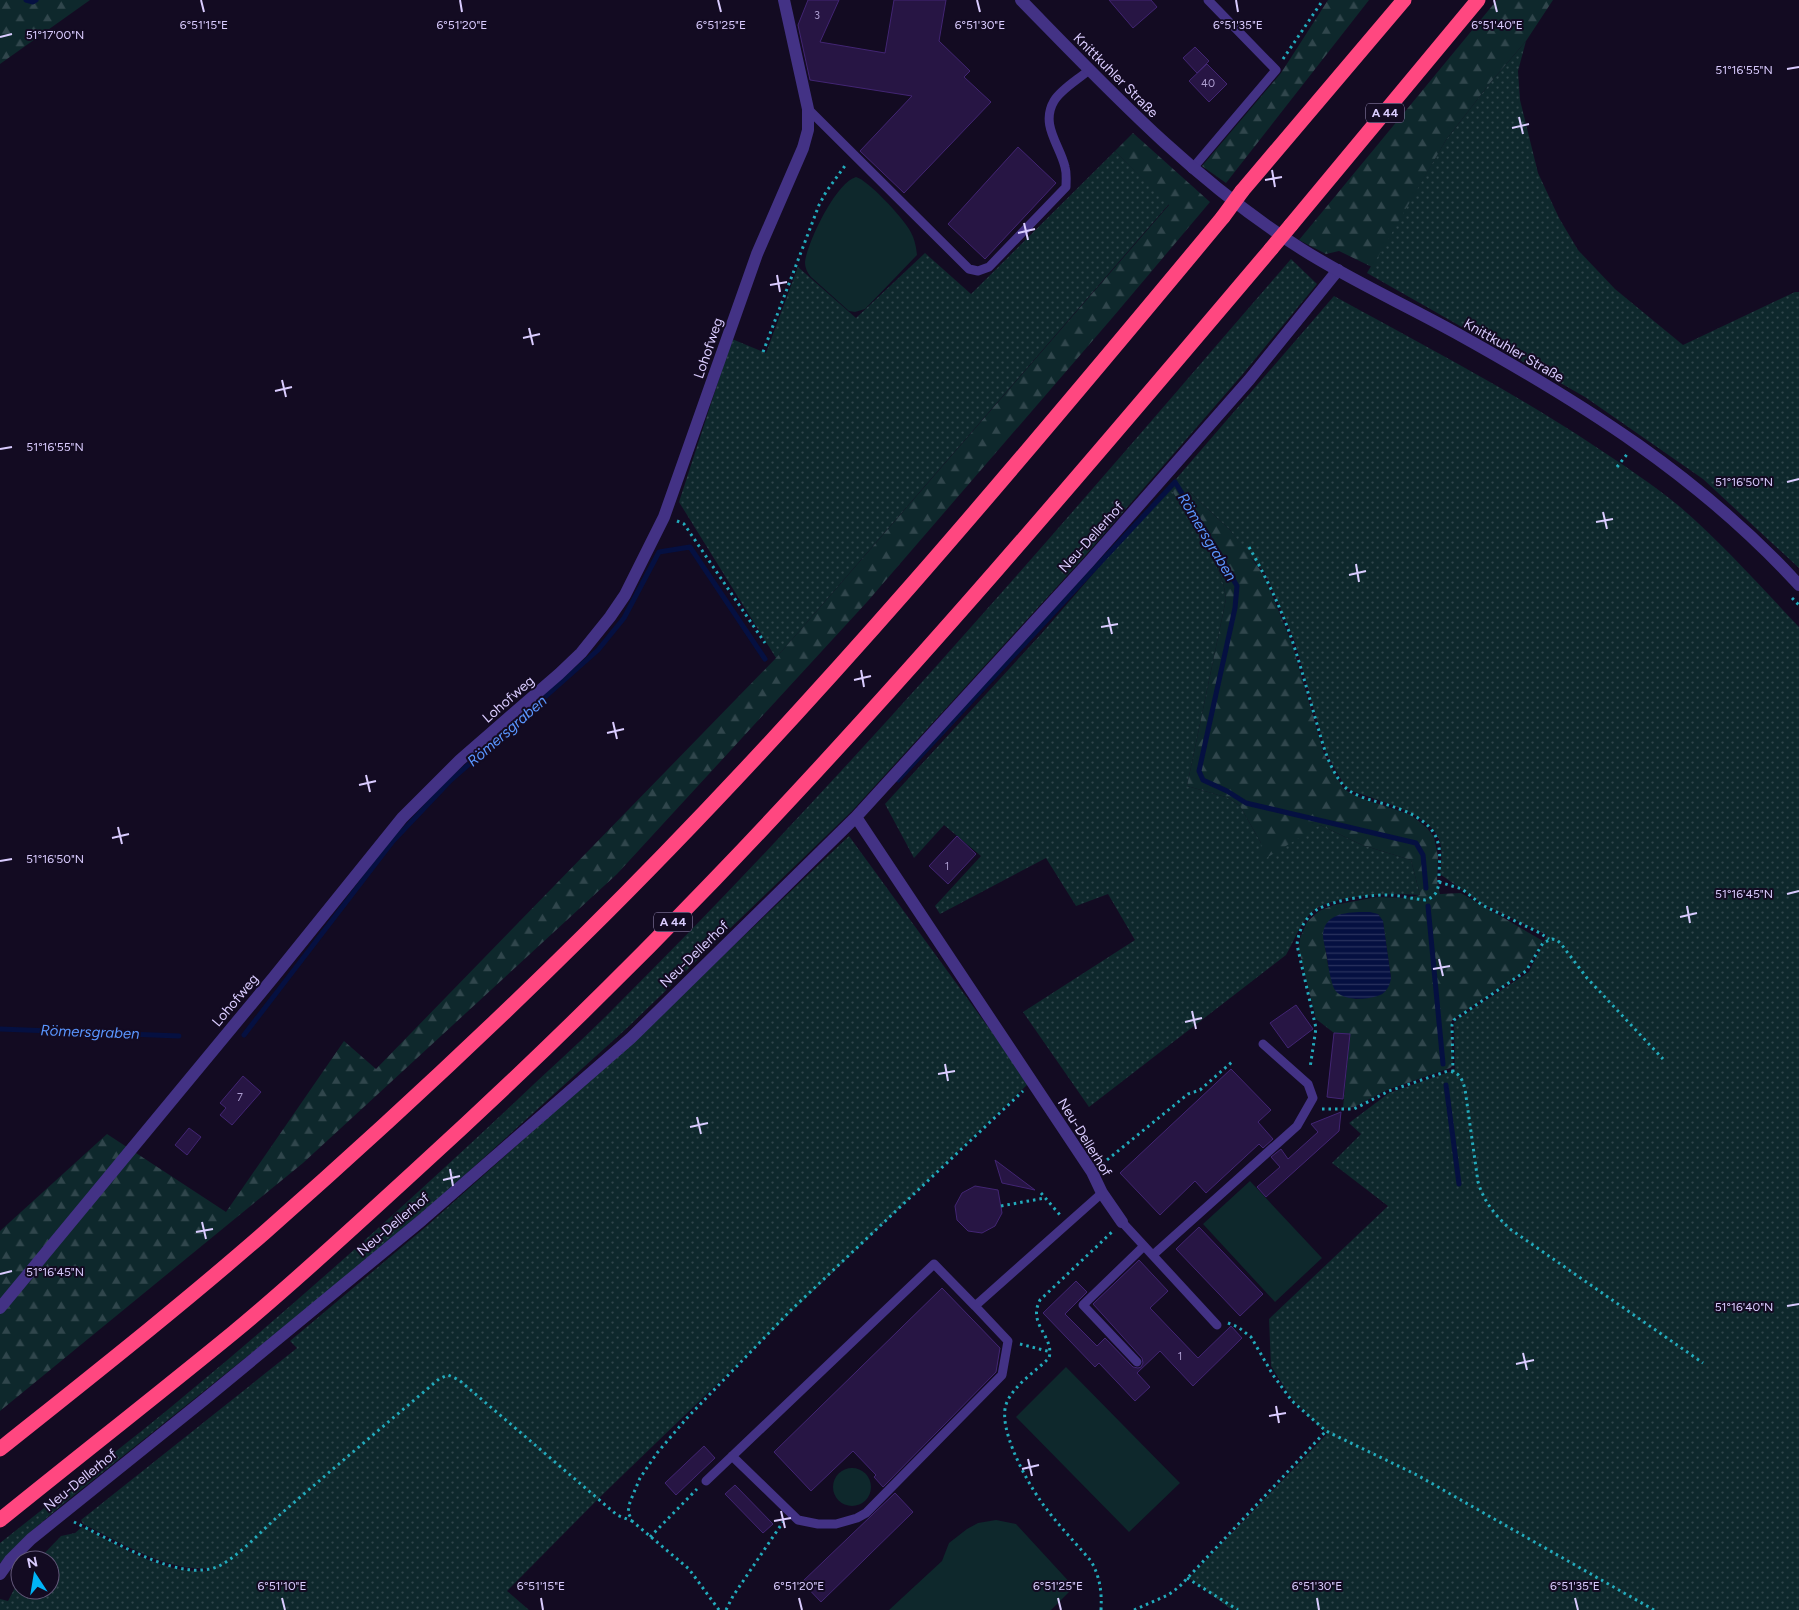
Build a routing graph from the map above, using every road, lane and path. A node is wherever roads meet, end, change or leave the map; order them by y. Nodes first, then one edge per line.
1 (784, 0) edge
2 (1021, 0) edge
3 (1208, 0) edge
4 (1323, 0) edge
5 (1404, 0) edge
6 (1478, 0) edge
7 (1089, 70) junction
8 (1276, 70) junction
9 (808, 109) junction
10 (855, 156) junction
11 (1192, 169) junction
12 (1338, 270) junction
13 (763, 352) dead end
14 (1627, 453) dead end
15 (1635, 459) dead end
16 (664, 517) junction
17 (1249, 547) dead end
18 (1799, 585) edge
19 (1785, 591) dead end
20 (1799, 605) edge
21 (765, 643) dead end
22 (856, 816) junction
23 (1439, 882) junction
24 (1549, 939) junction
25 (1263, 1044) dead end
26 (1663, 1059) dead end
27 (1233, 1061) dead end
28 (1454, 1072) junction
29 (1033, 1082) junction
30 (1308, 1084) junction
31 (1309, 1108) junction
32 (1092, 1172) junction
33 (1102, 1193) junction
34 (1041, 1194) dead end
35 (1046, 1198) junction
36 (1001, 1206) dead end
37 (1122, 1222) junction
38 (1067, 1223) junction
39 (1144, 1246) junction
40 (1153, 1255) junction
41 (974, 1306) junction
42 (0, 1308) edge
43 (1217, 1324) joint
44 (1008, 1341) junction
45 (1051, 1352) junction
46 (1137, 1362) dead end
47 (1703, 1363) dead end
48 (1326, 1431) junction
49 (0, 1449) edge
50 (732, 1456) junction
51 (706, 1481) joint
52 (791, 1512) junction
53 (60, 1515) junction
54 (0, 1520) edge
55 (632, 1521) junction
56 (650, 1536) junction
57 (0, 1574) edge
58 (1188, 1578) junction
59 (719, 1610) edge
60 (726, 1610) edge
61 (1101, 1610) edge
62 (1134, 1610) edge
63 (1238, 1610) edge
64 (1654, 1610) edge

1 - 9 street, Lohofweg
2 - 7 street, Knittkuhler Straße
3 - 8 lane
4 - 8 path
5 - 49 highway, bridge
6 - 54 highway, A 44, bridge
7 - 10 lane
7 - 11 street, Knittkuhler Straße
8 - 11 lane
9 - 10 lane
9 - 16 street, Lohofweg
10 - 13 path
11 - 12 street, Knittkuhler Straße
12 - 18 street, Knittkuhler Straße
12 - 22 street, Neu-Dellerhof
14 - 15 path
16 - 21 path
16 - 42 street, Lohofweg
17 - 23 path
19 - 20 path
22 - 29 street, Neu-Dellerhof
22 - 53 street, Neu-Dellerhof
23 - 24 path
23 - 30 path
24 - 26 path
24 - 28 path
25 - 30 lane
27 - 32 path
28 - 31 path
28 - 47 path
29 - 32 street, Neu-Dellerhof
29 - 55 path
30 - 31 lane
31 - 40 lane
32 - 33 street, Neu-Dellerhof
33 - 37 street, Neu-Dellerhof
33 - 38 lane
34 - 35 path
35 - 36 path
35 - 38 path
37 - 39 lane
37 - 45 path
38 - 41 lane
39 - 40 lane
39 - 46 lane
40 - 43 lane
41 - 44 lane
41 - 50 lane
43 - 48 path
44 - 45 path
44 - 52 lane
45 - 61 path
48 - 58 path
48 - 64 path
50 - 51 lane
50 - 52 lane
51 - 56 path
52 - 60 path
53 - 55 path
53 - 57 street, Neu-Dellerhof
55 - 56 path
56 - 59 path
58 - 62 path
58 - 63 path

